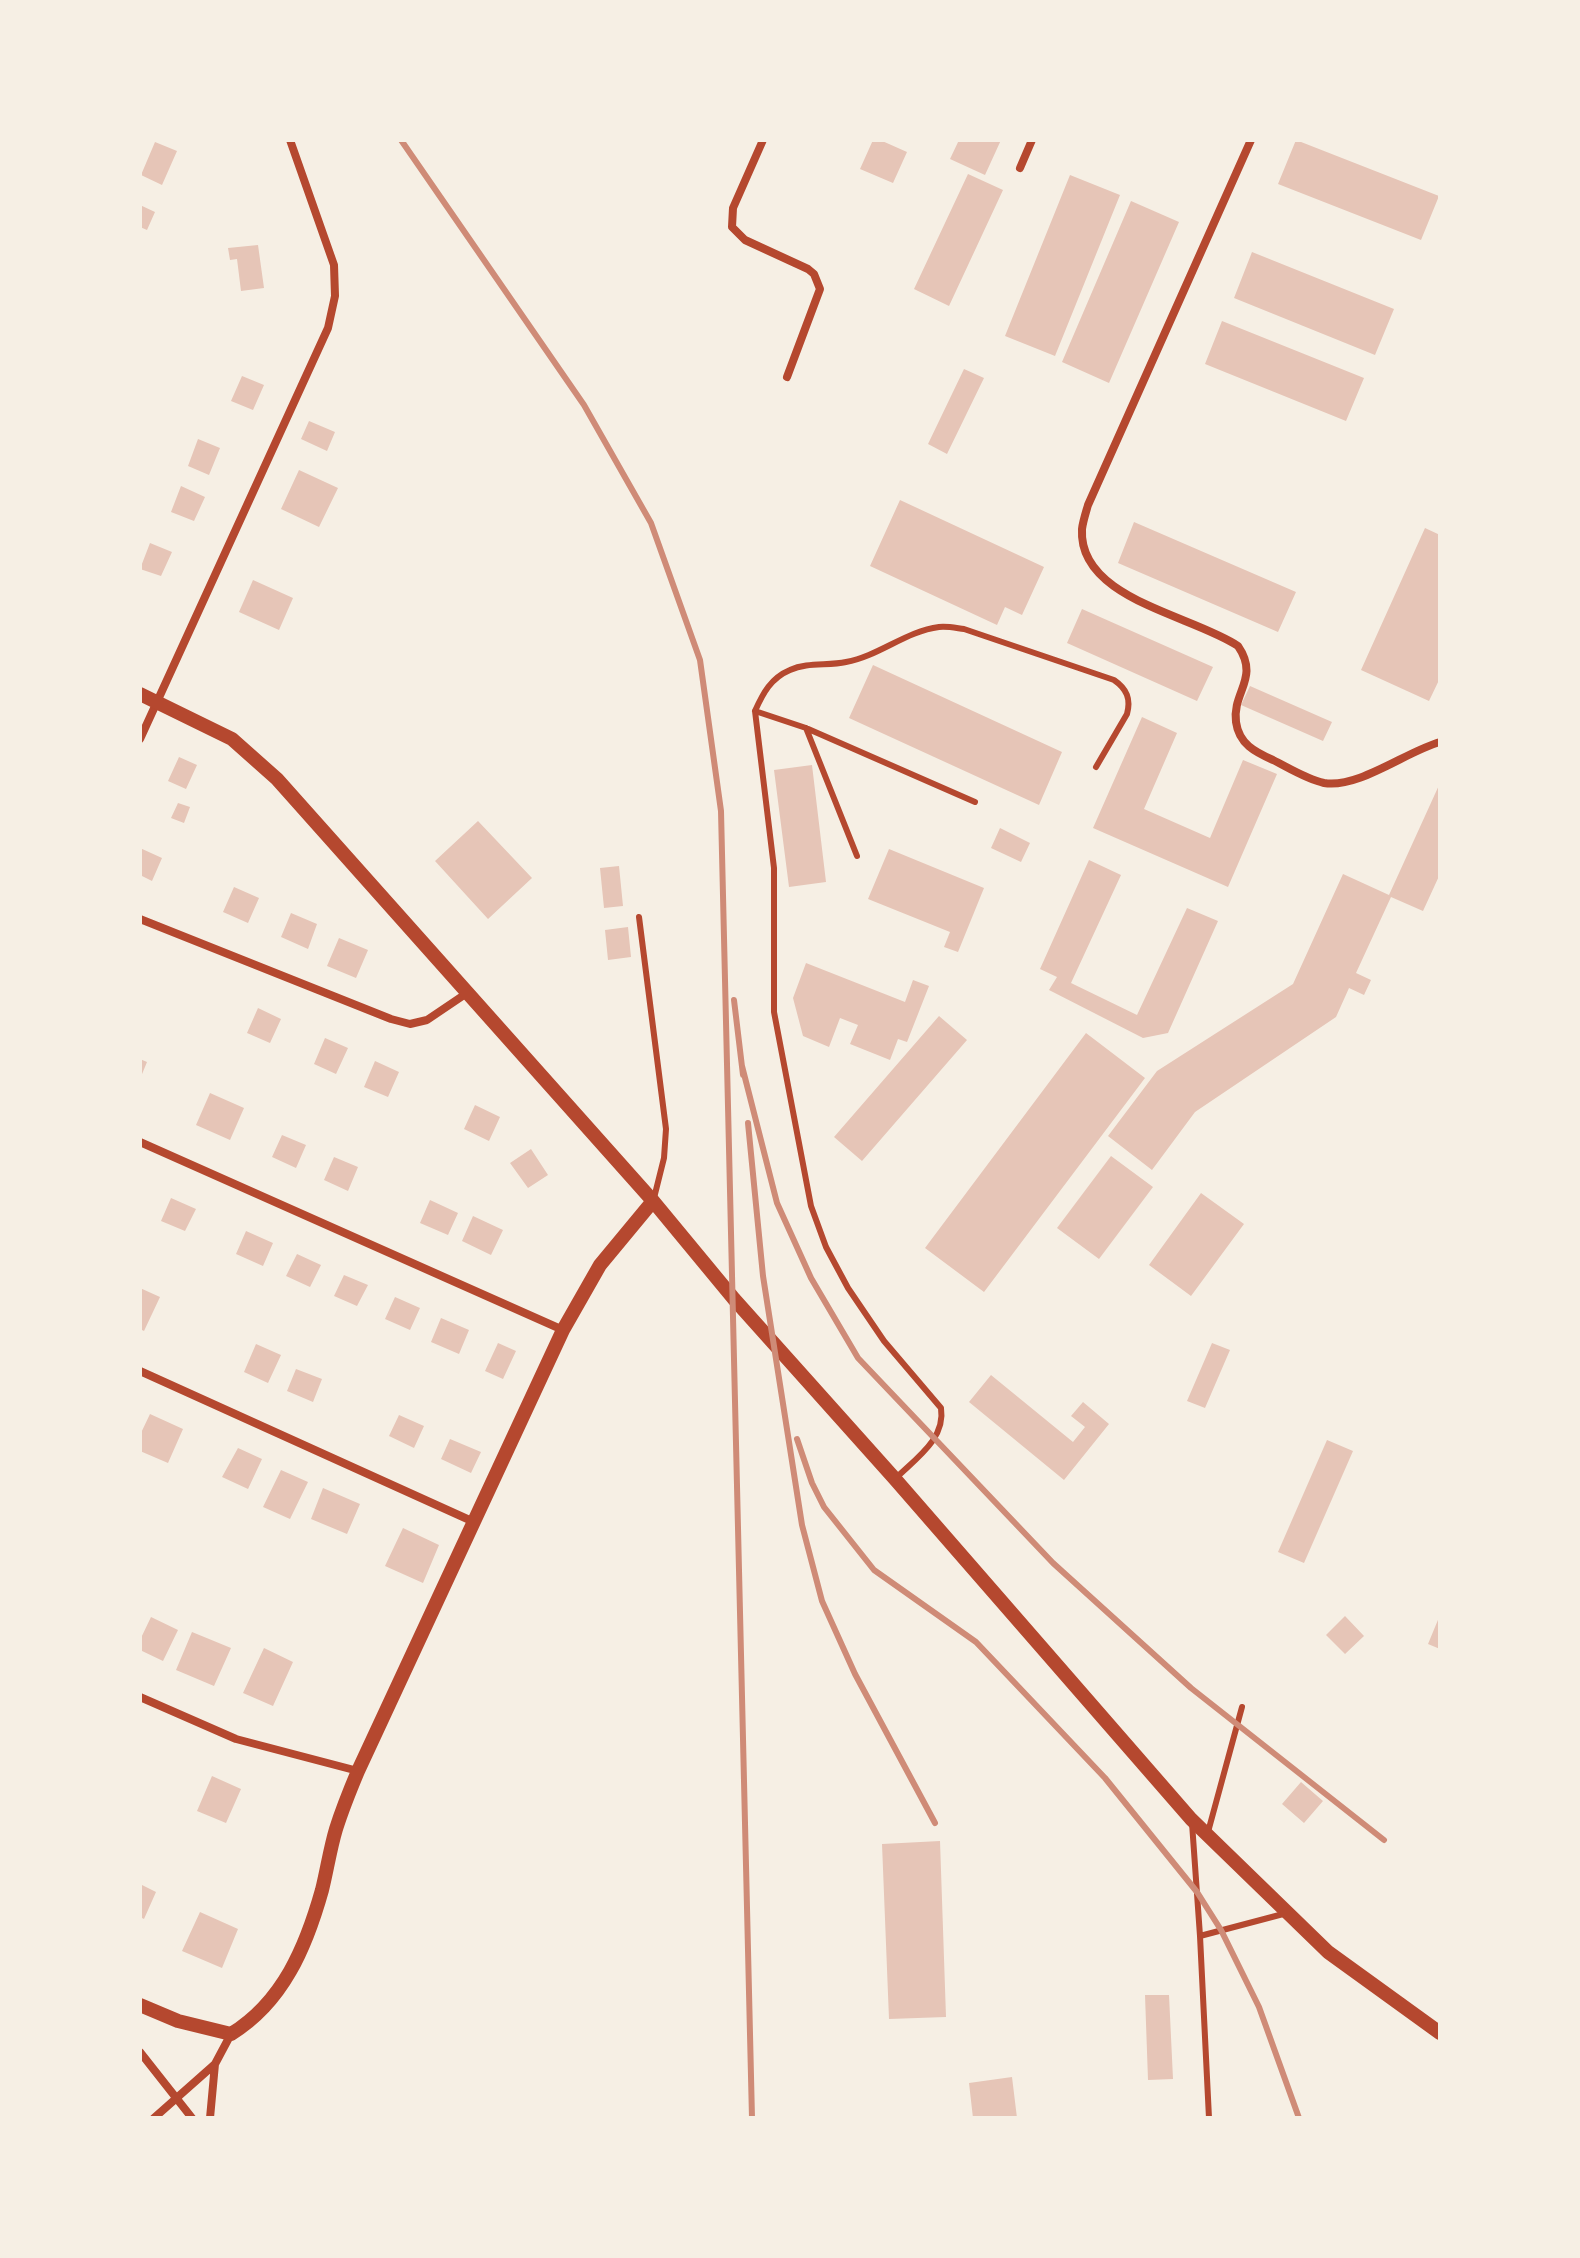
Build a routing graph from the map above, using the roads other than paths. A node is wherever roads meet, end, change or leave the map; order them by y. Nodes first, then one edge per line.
1 (290, 140) edge
2 (763, 140) edge
3 (1032, 140) edge
4 (1251, 140) edge
5 (1020, 168) dead end
6 (787, 377) dead end
7 (140, 694) edge
8 (156, 701) junction
9 (755, 711) junction
10 (806, 728) junction
11 (140, 739) edge
12 (1440, 742) edge
13 (1096, 767) dead end
14 (975, 802) dead end
15 (857, 856) dead end
16 (639, 917) dead end
17 (140, 919) edge
18 (467, 993) junction
19 (140, 1142) edge
20 (653, 1201) junction
21 (563, 1330) junction
22 (140, 1371) edge
23 (895, 1479) junction
24 (474, 1522) junction
25 (140, 1697) edge
26 (1242, 1707) dead end
27 (358, 1771) junction
28 (1191, 1819) junction
29 (1208, 1836) junction
30 (1287, 1913) junction
31 (1200, 1936) junction
32 (140, 2005) edge
33 (1440, 2033) edge
34 (231, 2034) junction
35 (140, 2052) edge
36 (215, 2064) junction
37 (177, 2100) junction
38 (154, 2118) edge
39 (192, 2118) edge
40 (210, 2118) edge
41 (1209, 2118) edge

1 - 8 street
2 - 6 street
3 - 5 street
4 - 12 street
7 - 8 street
8 - 11 street
8 - 18 street
9 - 10 lane
9 - 13 lane
9 - 23 lane
10 - 14 lane
10 - 15 lane
16 - 20 lane
17 - 18 street
18 - 20 street
19 - 21 street
20 - 21 street
20 - 23 street
21 - 24 street
22 - 24 street
23 - 28 street
24 - 27 street
25 - 27 street
26 - 29 lane
27 - 34 street
28 - 29 street
28 - 31 lane
29 - 30 street
30 - 31 lane
30 - 33 street
31 - 41 lane
32 - 34 street
34 - 36 street
35 - 37 street
36 - 37 street
36 - 40 street
37 - 38 street
37 - 39 street

